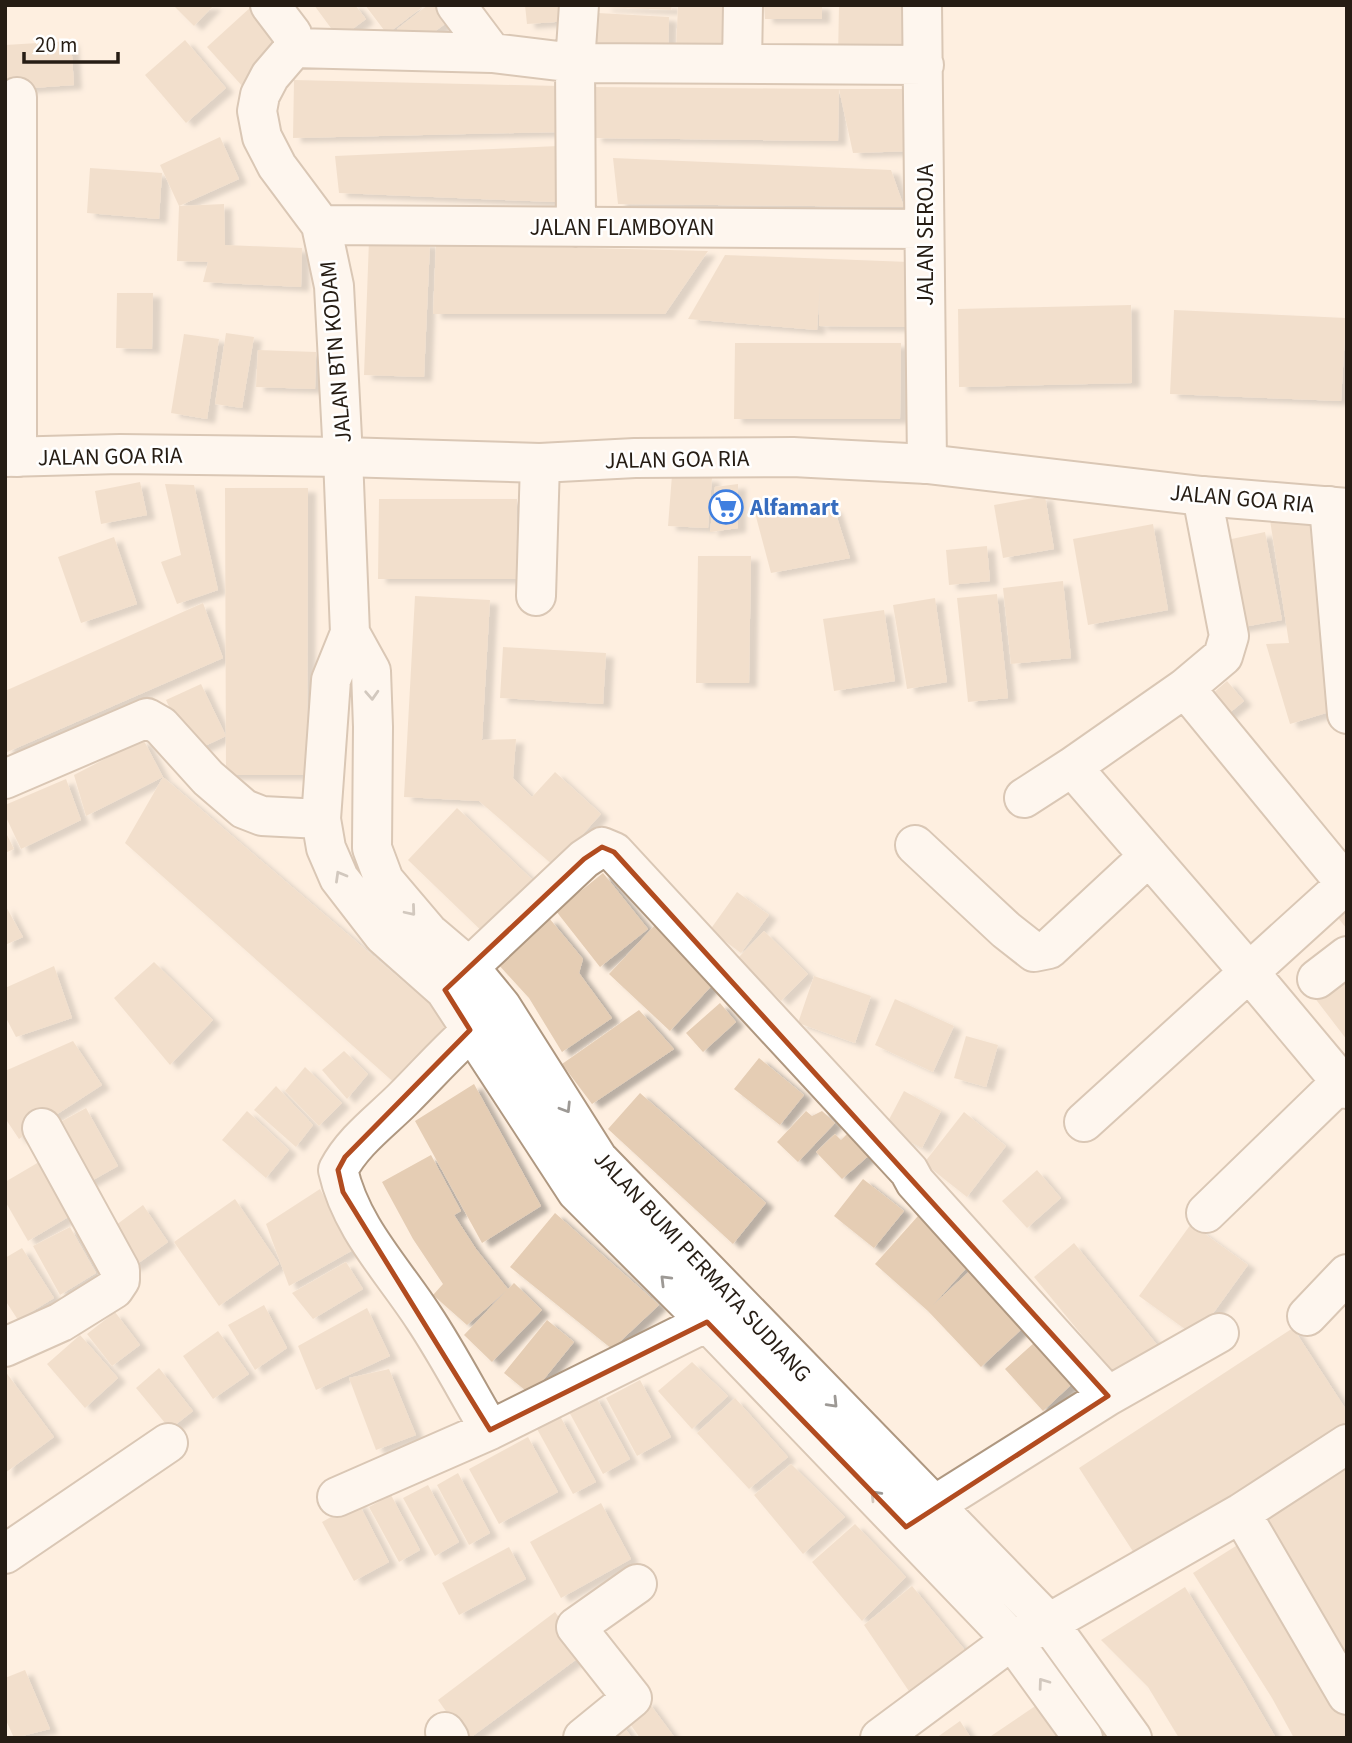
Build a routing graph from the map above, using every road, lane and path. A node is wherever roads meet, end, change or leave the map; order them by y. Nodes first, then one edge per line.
1 (456, 5) edge
2 (579, 5) edge
3 (743, 5) edge
4 (922, 5) edge
5 (282, 25) edge
6 (492, 53) junction
7 (575, 63) junction
8 (742, 64) junction
9 (924, 65) junction
10 (18, 97) dead end
11 (321, 225) junction
12 (576, 227) junction
13 (924, 229) junction
14 (11, 457) edge
15 (343, 457) junction
16 (540, 463) junction
17 (927, 464) junction
18 (1202, 496) junction
19 (1338, 507) edge
20 (536, 596) dead end
21 (349, 633) junction
22 (1185, 688) junction
23 (1347, 714) edge
24 (1072, 767) junction
25 (5, 779) edge
26 (1024, 798) dead end
27 (321, 819) junction
28 (915, 845) dead end
29 (1149, 856) junction
30 (1347, 956) edge
31 (1249, 972) junction
32 (457, 979) junction
33 (1317, 979) dead end
34 (501, 1006) junction
35 (470, 1030) junction
36 (536, 1062) junction
37 (506, 1084) junction
38 (1344, 1086) edge
39 (1084, 1122) dead end
40 (42, 1128) dead end
41 (1206, 1213) dead end
42 (1347, 1274) edge
43 (1307, 1315) dead end
44 (707, 1322) junction
45 (1219, 1334) dead end
46 (5, 1347) edge
47 (1108, 1396) junction
48 (490, 1430) junction
49 (168, 1443) dead end
50 (1347, 1444) edge
51 (337, 1497) dead end
52 (1241, 1513) junction
53 (919, 1517) junction
54 (5, 1554) edge
55 (637, 1584) dead end
56 (1049, 1623) junction
57 (1012, 1640) junction
58 (1347, 1695) edge
59 (583, 1738) edge
60 (880, 1738) edge
61 (1083, 1738) edge
62 (1132, 1738) edge

1 - 6 street
2 - 7 street
3 - 8 street
4 - 9 street, JALAN SEROJA
5 - 6 street
5 - 11 street, JALAN BTN KODAM
6 - 7 street
7 - 8 street
7 - 12 street
8 - 9 street
9 - 13 street, JALAN SEROJA
10 - 14 street
11 - 12 street, JALAN FLAMBOYAN
11 - 15 street, JALAN BTN KODAM
12 - 13 street, JALAN FLAMBOYAN
13 - 17 street, JALAN SEROJA
14 - 15 street, JALAN GOA RIA
15 - 16 street, JALAN GOA RIA
15 - 21 street, JALAN BTN KODAM
16 - 17 street, JALAN GOA RIA
16 - 20 street
17 - 18 street, JALAN GOA RIA
18 - 19 street, JALAN GOA RIA
18 - 22 street
19 - 23 street
21 - 27 street, JALAN BUMI PERMATA SUDIANG
21 -> 32 street, JALAN BUMI PERMATA SUDIANG
22 - 24 street
22 - 31 street
24 - 26 street
24 - 29 street
25 - 27 street
32 -> 27 street, JALAN BUMI PERMATA SUDIANG
28 - 29 street
29 - 31 street
30 - 33 street
31 - 38 street
31 - 39 street
32 - 34 street, JALAN BUMI PERMATA SUDIANG
32 - 35 street, JALAN BUMI PERMATA SUDIANG
32 - 47 street
34 - 35 street
34 - 36 street, JALAN BUMI PERMATA SUDIANG
35 - 37 street, JALAN BUMI PERMATA SUDIANG
35 - 48 street
36 - 37 street
36 -> 53 street, JALAN BUMI PERMATA SUDIANG
44 -> 37 street, JALAN BUMI PERMATA SUDIANG
38 - 41 street
40 - 46 street
42 - 43 street
44 - 48 street
53 -> 44 street, JALAN BUMI PERMATA SUDIANG
45 - 47 street
47 - 53 street
48 - 51 street
49 - 54 street
50 - 52 street
52 - 56 street
52 - 58 street
53 - 56 street, JALAN BUMI PERMATA SUDIANG
53 - 57 street, JALAN BUMI PERMATA SUDIANG
55 - 59 street
56 - 57 street
56 - 62 street, JALAN BUMI PERMATA SUDIANG
57 - 60 street
61 -> 57 street, JALAN BUMI PERMATA SUDIANG

